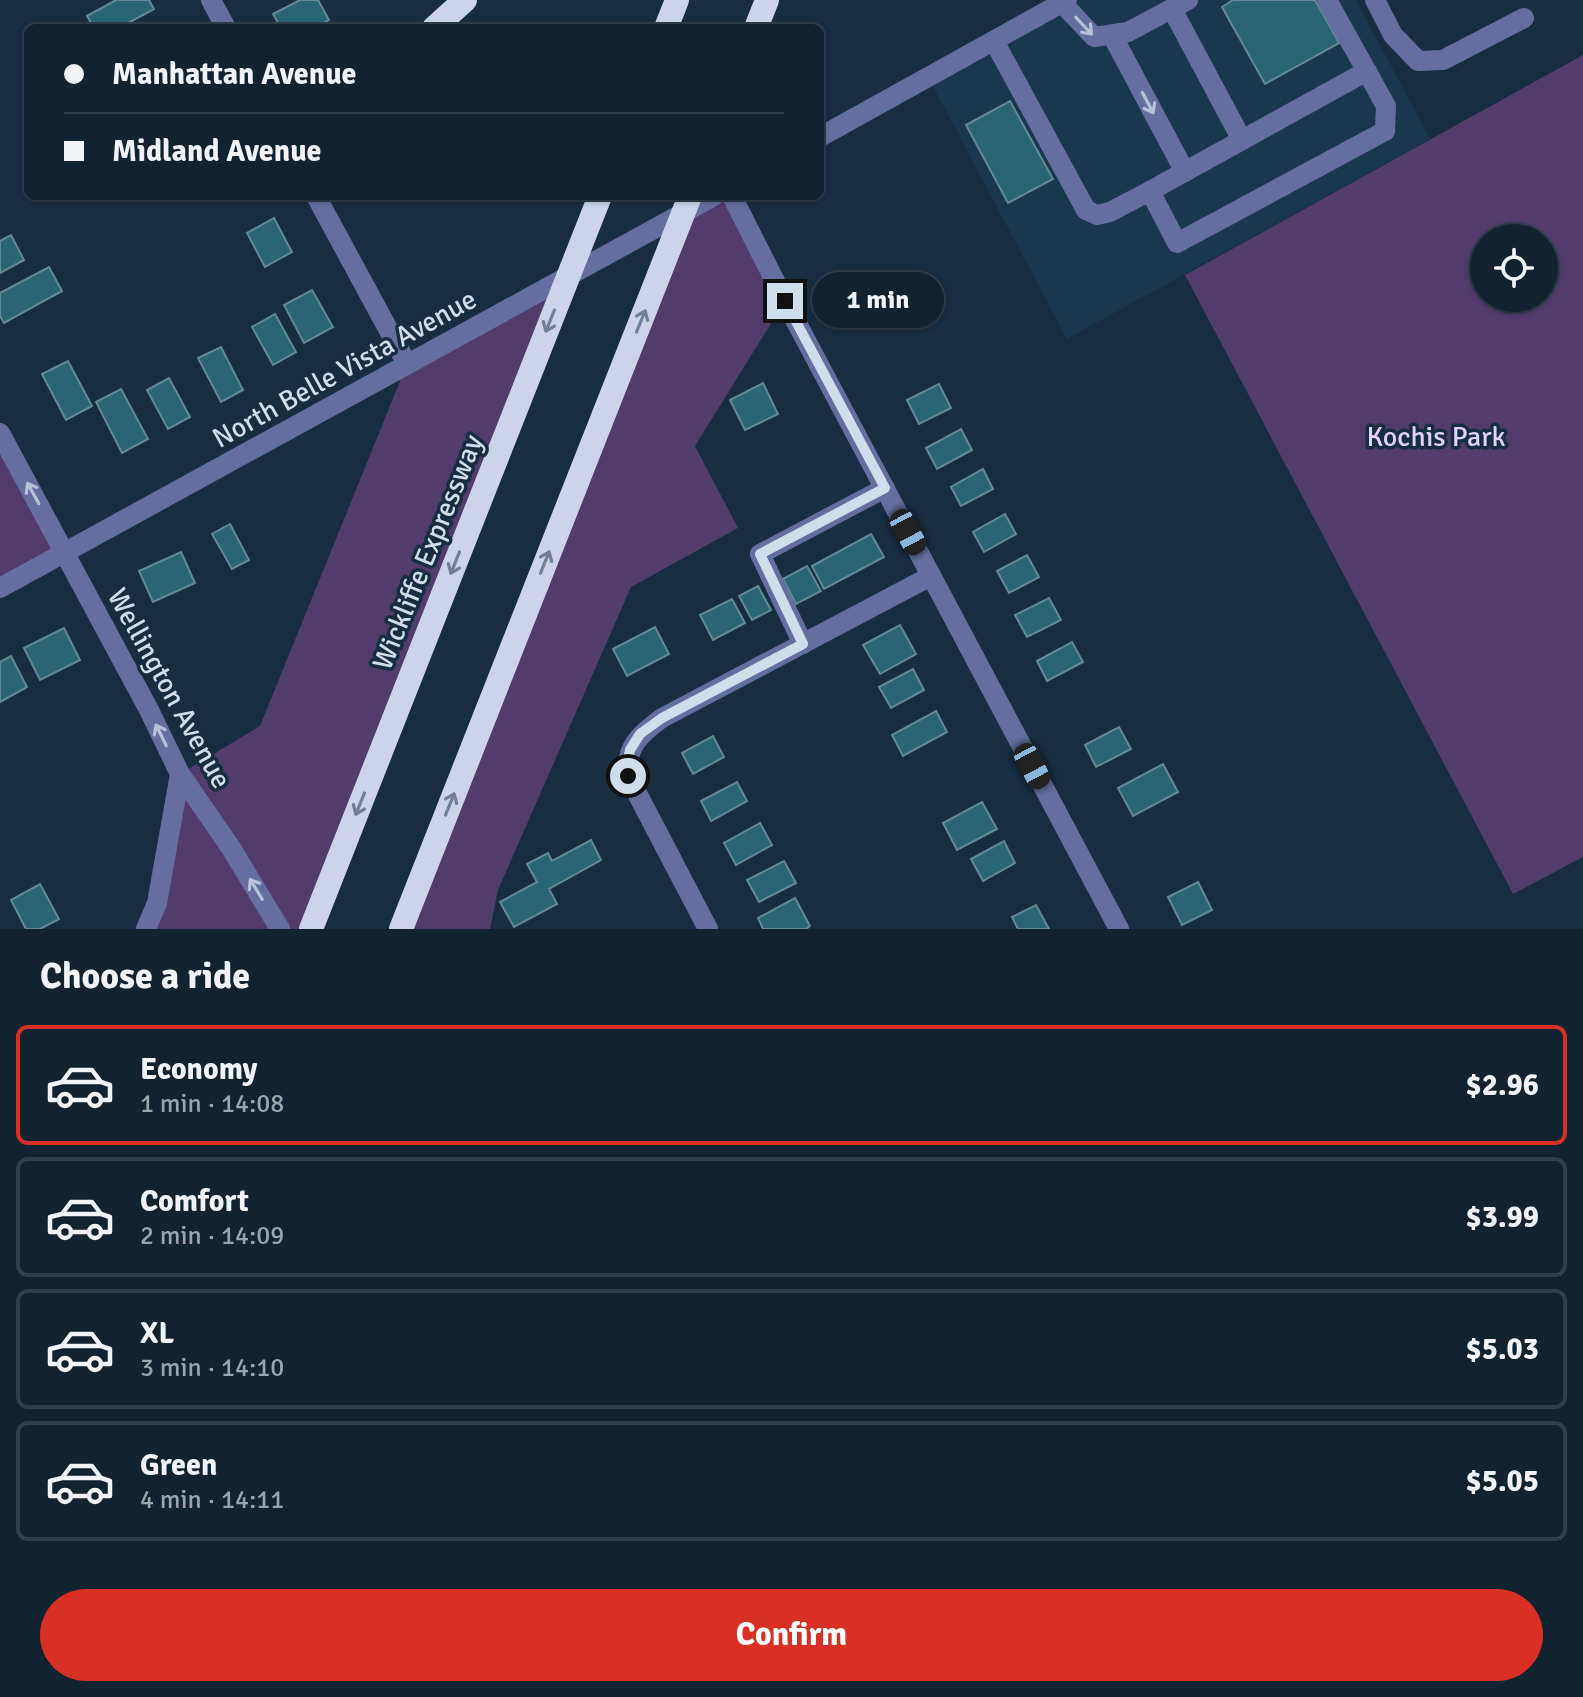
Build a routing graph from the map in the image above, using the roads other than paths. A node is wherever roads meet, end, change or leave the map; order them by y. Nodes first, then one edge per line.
1 (211, 0) edge
2 (465, 0) edge
3 (677, 0) edge
4 (767, 0) edge
5 (1327, 0) edge
6 (1375, 0) edge
7 (1065, 1) edge
8 (1180, 4) edge
9 (1524, 18) dead end
10 (224, 24) edge
11 (438, 24) edge
12 (668, 24) edge
13 (758, 24) edge
14 (1112, 35) junction
15 (994, 41) junction
16 (1367, 71) junction
17 (824, 135) edge
18 (1242, 140) junction
19 (1185, 172) junction
20 (1150, 191) junction
21 (318, 200) edge
22 (598, 200) edge
23 (688, 200) edge
24 (707, 200) edge
25 (734, 200) edge
26 (407, 364) junction
27 (0, 433) edge
28 (885, 488) junction
29 (65, 552) junction
30 (931, 576) junction
31 (0, 588) edge
32 (803, 644) junction
33 (180, 774) junction
34 (146, 929) edge
35 (280, 929) edge
36 (311, 929) edge
37 (401, 929) edge
38 (708, 929) edge
39 (1119, 929) edge

1 - 10 street
2 - 11 highway
3 - 12 highway
4 - 13 highway
5 - 16 street
6 - 9 street
7 -> 14 street
7 - 15 street
8 - 14 street
8 - 18 street
14 -> 19 street
15 - 17 street
15 - 20 street
16 - 18 street
16 - 20 street
18 - 19 street
19 - 20 street
21 - 26 street
22 -> 36 highway, Wickliffe Expressway
37 -> 23 highway
24 - 26 street, North Belle Vista Avenue
25 - 28 street
26 - 29 street, North Belle Vista Avenue
29 -> 27 street, Wellington Avenue
28 - 30 street
28 - 32 street
29 - 31 street, North Belle Vista Avenue
33 -> 29 street, Wellington Avenue
30 - 32 street
30 - 39 street
32 - 38 street
33 - 34 street
35 -> 33 street, Wellington Avenue

